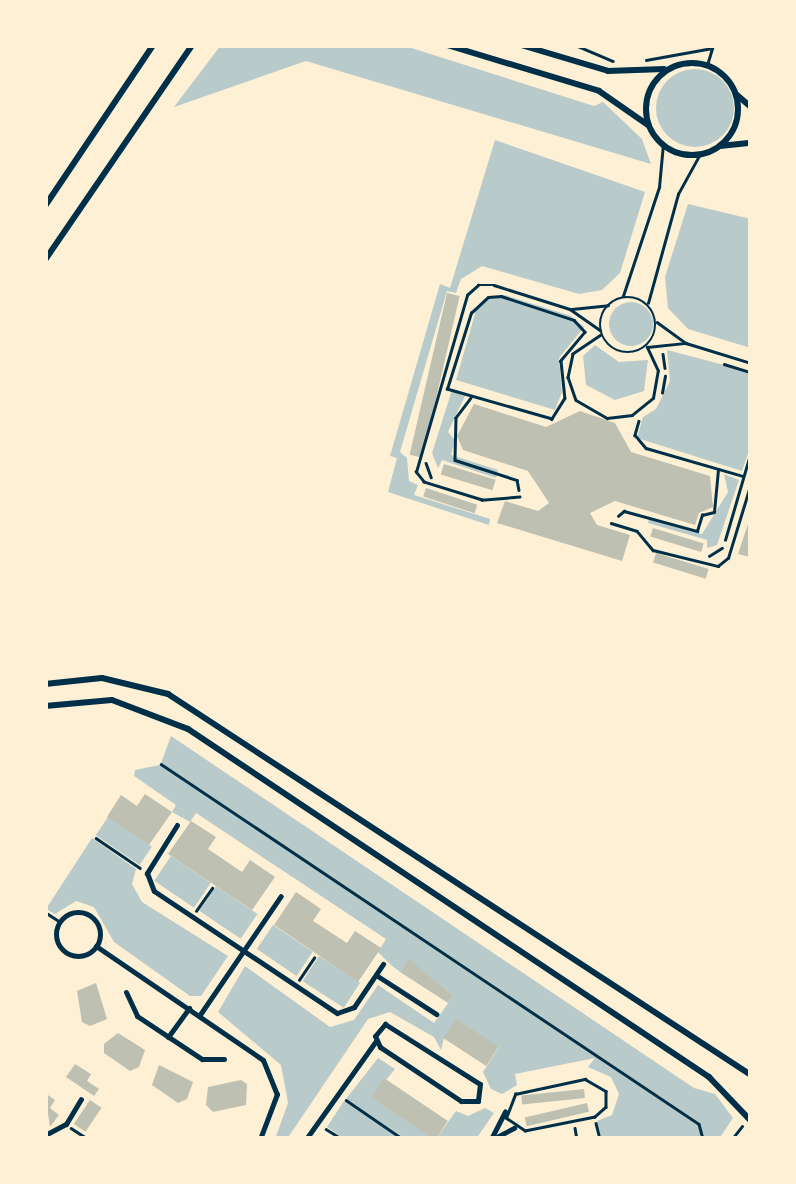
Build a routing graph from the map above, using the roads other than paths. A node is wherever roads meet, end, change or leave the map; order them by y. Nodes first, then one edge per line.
1 (153, 45) edge
2 (192, 45) edge
3 (448, 45) edge
4 (521, 45) edge
5 (680, 64) junction
6 (736, 94) junction
7 (751, 107) edge
8 (651, 129) junction
9 (751, 143) edge
10 (663, 144) junction
11 (718, 146) junction
12 (700, 154) junction
13 (45, 206) edge
14 (45, 260) edge
15 (622, 298) junction
16 (648, 304) junction
17 (608, 305) junction
18 (570, 309) junction
19 (656, 322) junction
20 (600, 332) junction
21 (686, 343) junction
22 (646, 347) junction
23 (751, 363) edge
24 (751, 483) edge
25 (520, 497) road end
26 (611, 523) road end
27 (45, 684) edge
28 (45, 706) edge
29 (177, 825) dead end
30 (280, 896) dead end
31 (45, 943) edge
32 (58, 944) junction
33 (96, 946) junction
34 (243, 951) junction
35 (383, 964) dead end
36 (376, 975) junction
37 (126, 992) dead end
38 (189, 1008) junction
39 (436, 1014) dead end
40 (199, 1016) junction
41 (168, 1037) junction
42 (376, 1041) junction
43 (224, 1059) dead end
44 (751, 1075) edge
45 (82, 1099) dead end
46 (505, 1111) junction
47 (750, 1119) edge
48 (514, 1128) junction
49 (45, 1135) edge
50 (260, 1139) edge
51 (306, 1139) edge
52 (492, 1139) edge

1 - 13 street
2 - 14 street
3 - 8 street
4 - 5 street
5 - 6 street
5 - 8 street
6 - 7 street
6 - 11 street
8 - 10 street
9 - 11 street
10 - 12 street
10 - 15 lane
11 - 12 street
12 - 16 lane
15 - 16 lane
15 - 17 lane
16 - 19 lane
17 - 18 lane
17 - 20 lane
18 - 20 lane
18 - 25 lane
19 - 21 lane
19 - 22 lane
20 - 22 lane
20 - 22 lane
21 - 22 lane
21 - 23 lane
24 - 26 lane
27 - 44 street
28 - 47 street
29 - 34 street
30 - 34 street
31 - 32 street
32 - 33 street
32 - 33 street
33 - 38 street
34 - 36 street
34 - 40 street
35 - 36 street
36 - 39 street
37 - 41 street
38 - 40 street
38 - 41 street
40 - 50 street
41 - 43 street
42 - 42 street
42 - 51 street
45 - 49 street
46 - 48 lane
46 - 48 lane
46 - 52 street
48 - 52 street

